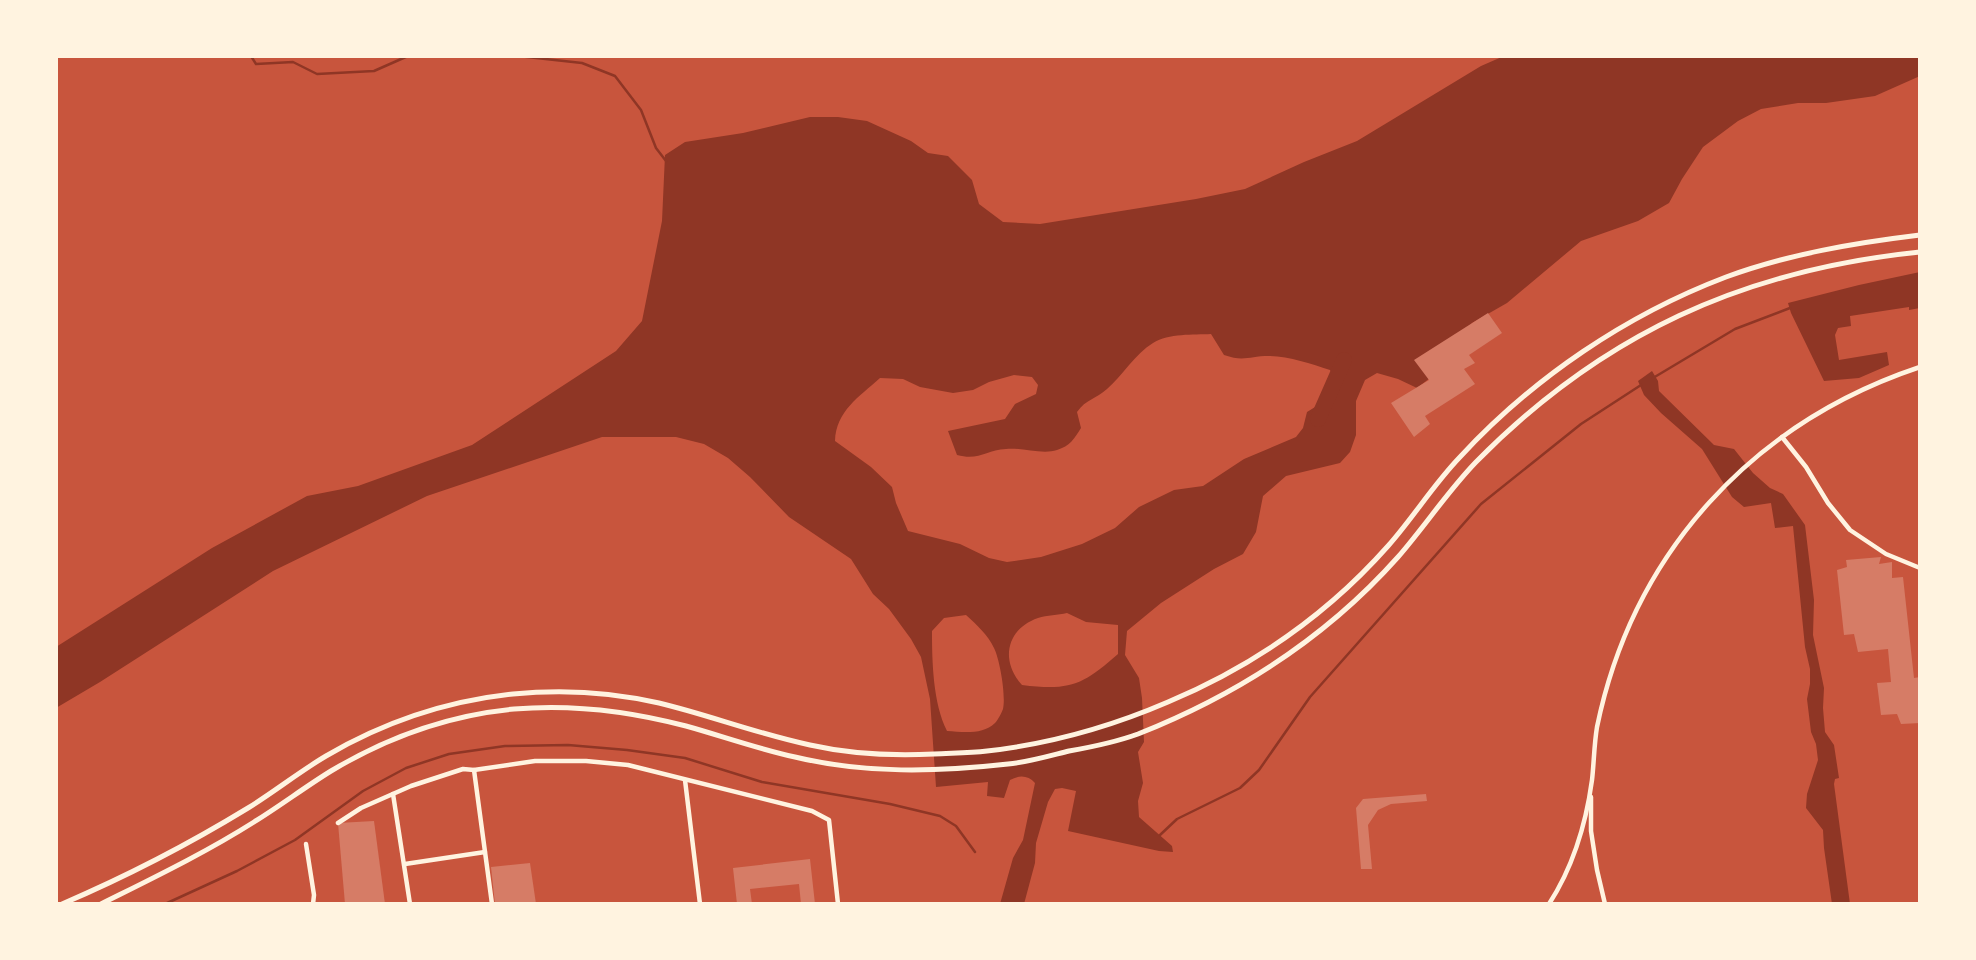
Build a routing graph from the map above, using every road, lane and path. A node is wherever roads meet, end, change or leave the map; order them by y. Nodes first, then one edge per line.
1 (1920, 235) edge
2 (1920, 251) edge
3 (1920, 367) edge
4 (1782, 437) junction
5 (1920, 568) edge
6 (474, 769) junction
7 (685, 779) junction
8 (1591, 782) junction
9 (393, 794) junction
10 (338, 823) dead end
11 (306, 844) dead end
12 (485, 852) junction
13 (405, 864) junction
14 (62, 904) edge
15 (101, 904) edge
16 (313, 904) edge
17 (410, 904) edge
18 (492, 904) edge
19 (700, 904) edge
20 (838, 904) edge
21 (1549, 904) edge
22 (1605, 904) edge

1 - 14 main road
2 - 15 main road
3 - 4 street
4 - 5 street
4 - 8 street
6 - 7 street
6 - 9 street
6 - 12 street
7 - 19 street
7 - 20 street
8 - 21 street
8 - 22 street
9 - 10 street
9 - 13 street
11 - 16 street
12 - 13 street
12 - 18 street
13 - 17 street

